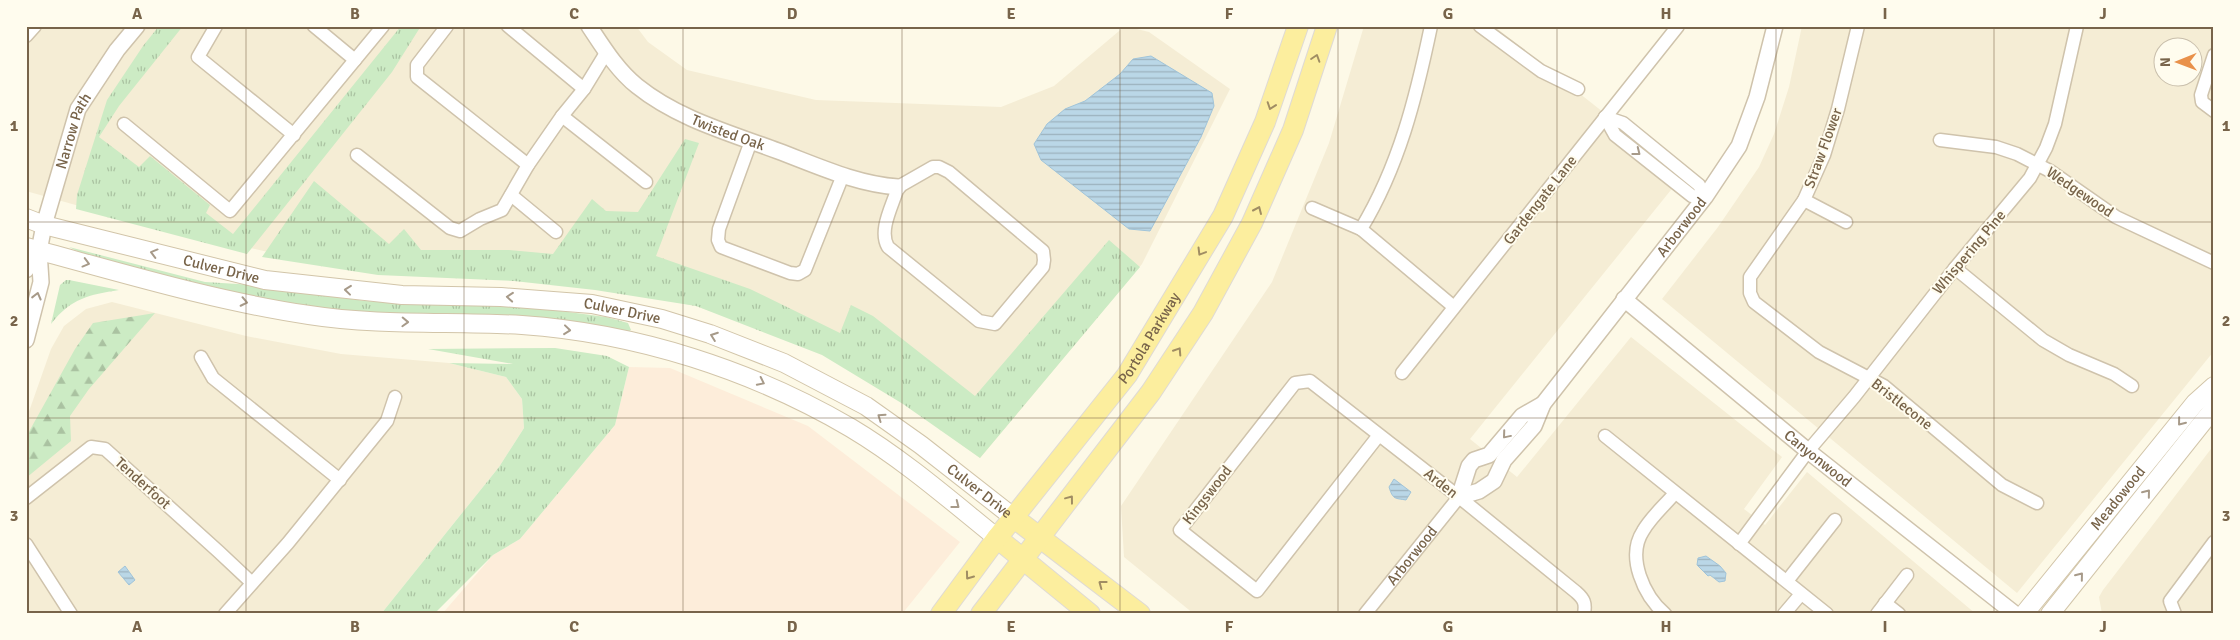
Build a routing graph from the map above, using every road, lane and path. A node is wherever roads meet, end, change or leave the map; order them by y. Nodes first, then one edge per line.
1 (34, 26) edge
2 (137, 26) edge
3 (216, 26) edge
4 (314, 26) edge
5 (382, 26) edge
6 (447, 26) edge
7 (508, 26) edge
8 (589, 26) edge
9 (1298, 26) edge
10 (1327, 26) edge
11 (1431, 26) edge
12 (1480, 26) edge
13 (1678, 26) edge
14 (1775, 26) edge
15 (1858, 26) edge
16 (2077, 26) edge
17 (26, 36) edge
18 (606, 52) junction
19 (2214, 54) edge
20 (355, 60) junction
21 (584, 89) junction
22 (1578, 89) dead end
23 (2214, 111) edge
24 (562, 116) junction
25 (1605, 117) junction
26 (124, 124) dead end
27 (294, 134) junction
28 (1940, 140) dead end
29 (751, 141) junction
30 (357, 155) dead end
31 (2038, 164) junction
32 (528, 166) junction
33 (842, 175) junction
34 (646, 182) dead end
35 (898, 187) junction
36 (511, 195) junction
37 (1705, 197) junction
38 (1804, 200) junction
39 (1312, 208) dead end
40 (26, 218) edge
41 (1846, 222) dead end
42 (44, 224) junction
43 (1361, 229) junction
44 (556, 232) dead end
45 (33, 249) edge
46 (2214, 262) edge
47 (1955, 268) junction
48 (26, 270) edge
49 (1749, 285) joint
50 (1624, 299) junction
51 (1454, 307) junction
52 (26, 340) edge
53 (201, 357) dead end
54 (1402, 373) dead end
55 (1868, 377) junction
56 (1295, 383) joint
57 (2132, 386) dead end
58 (2214, 386) edge
59 (394, 397) dead end
60 (1543, 404) junction
61 (2214, 408) edge
62 (1379, 435) junction
63 (1605, 436) dead end
64 (1808, 450) junction
65 (340, 480) junction
66 (1676, 493) junction
67 (1459, 497) junction
68 (26, 498) edge
69 (2037, 503) dead end
70 (1013, 517) junction
71 (1835, 520) dead end
72 (997, 538) junction
73 (1041, 538) junction
74 (2214, 542) edge
75 (26, 544) edge
76 (1739, 544) junction
77 (1024, 560) junction
78 (1908, 574) dead end
79 (1787, 581) junction
80 (252, 583) junction
81 (1801, 594) junction
82 (1885, 603) junction
83 (71, 614) edge
84 (225, 614) edge
85 (941, 614) edge
86 (981, 614) edge
87 (1090, 614) edge
88 (1140, 614) edge
89 (1365, 614) edge
90 (1584, 614) edge
91 (1665, 614) edge
92 (1784, 614) edge
93 (1827, 614) edge
94 (1876, 614) edge
95 (1899, 614) edge
96 (2015, 614) edge
97 (2024, 614) edge
98 (2050, 614) edge
99 (2175, 614) edge

1 - 17 street
2 - 42 street, Narrow Path
3 - 27 street
4 - 20 street
5 - 20 street
6 - 32 street
7 - 21 street
8 - 18 street, Twisted Oak
9 -> 70 main road, Portola Parkway
73 -> 10 main road, Portola Parkway
11 - 43 street
12 - 22 street
13 - 25 street, Gardengate Lane
14 - 37 street, Arborwood
15 - 38 street, Straw Flower
16 - 31 street, Whispering Pine
18 - 21 street
18 - 29 street, Twisted Oak
19 - 23 street
20 - 27 street
21 - 24 street
24 - 32 street
24 - 34 street
25 - 37 street
25 - 51 street, Gardengate Lane
26 - 27 street
28 - 31 street, Wedgewood
29 - 33 street, Twisted Oak
29 - 33 street
30 - 36 street
31 - 46 street, Wedgewood
31 - 47 street, Whispering Pine
32 - 36 street
33 - 35 street, Twisted Oak
35 - 35 street
36 - 44 street
37 - 50 street, Arborwood
38 - 41 street
38 - 49 street, Straw Flower
39 - 43 street
40 - 42 main road, Culver Drive
42 - 45 street, Narrow Path
70 -> 42 main road, Culver Drive
43 - 51 street
45 - 48 street
52 -> 45 street
45 -> 72 main road, Culver Drive
47 - 55 street, Whispering Pine
47 - 57 street
49 - 55 street, Bristlecone
50 - 60 street, Arborwood
50 - 64 street, Canyonwood
51 - 54 street, Gardengate Lane
53 - 65 street
55 - 64 street, Whispering Pine
55 - 69 street, Bristlecone
56 - 62 street, Arden
56 - 62 street, Kingswood
58 -> 97 main road, Meadowood
59 - 65 street
60 -> 67 street, Arborwood
60 - 67 street, Arborwood
98 -> 61 main road, Meadowood
62 - 67 street, Arden
63 - 66 street
64 - 76 street, Whispering Pine
64 - 96 street, Canyonwood
65 - 80 street
66 - 76 street
66 - 91 street
67 - 89 street, Arborwood
67 - 90 street, Arden
68 - 80 street, Tenderfoot
70 - 72 main road, Portola Parkway
70 - 73 main road, Culver Drive
71 - 79 street
72 - 77 main road, Culver Drive
72 -> 85 main road, Portola Parkway
73 - 77 main road, Portola Parkway
88 -> 73 main road, Culver Drive
74 - 99 street
75 - 83 street
76 - 79 street
77 - 86 main road, Portola Parkway
77 - 87 main road, Culver Drive
78 - 82 street
79 - 81 street
80 - 84 street
81 - 92 street
81 - 93 street
82 - 94 street
82 - 95 street

